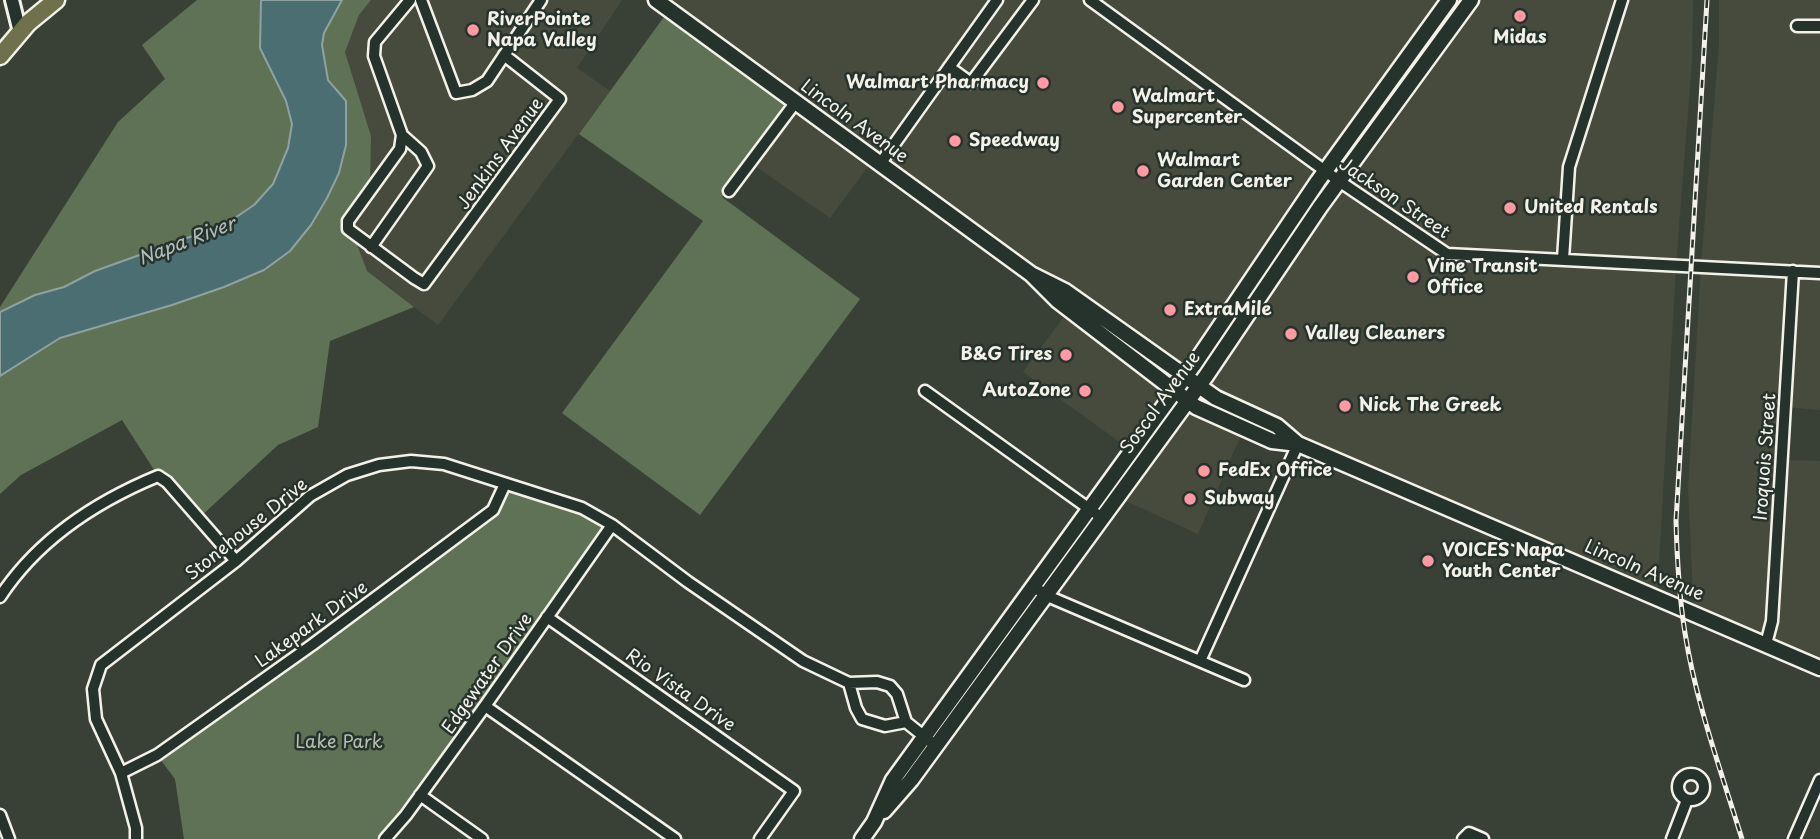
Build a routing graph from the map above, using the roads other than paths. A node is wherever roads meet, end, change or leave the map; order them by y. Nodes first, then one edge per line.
1 (12, 0) edge
2 (56, 0) edge
3 (410, 0) edge
4 (421, 0) edge
5 (541, 0) edge
6 (656, 0) edge
7 (997, 0) edge
8 (1032, 0) edge
9 (1090, 0) edge
10 (1449, 0) edge
11 (1471, 0) edge
12 (1622, 0) edge
13 (1797, 26) dead end
14 (1820, 26) edge
15 (20, 32) junction
16 (504, 55) junction
17 (0, 56) edge
18 (948, 67) junction
19 (795, 103) junction
20 (402, 135) junction
21 (880, 164) junction
22 (1325, 171) junction
23 (1339, 181) junction
24 (729, 191) dead end
25 (371, 247) junction
26 (1563, 259) junction
27 (1793, 271) junction
28 (1820, 273) edge
29 (1031, 274) junction
30 (1185, 377) junction
31 (1198, 386) junction
32 (925, 391) dead end
33 (1175, 391) junction
34 (1187, 401) junction
35 (1298, 444) junction
36 (505, 484) junction
37 (1096, 514) junction
38 (612, 525) junction
39 (236, 561) junction
40 (1040, 591) junction
41 (0, 597) edge
42 (547, 617) junction
43 (1766, 645) junction
44 (1200, 661) junction
45 (1820, 668) edge
46 (1244, 680) dead end
47 (849, 683) junction
48 (485, 706) junction
49 (906, 722) junction
50 (930, 742) junction
51 (121, 773) junction
52 (1820, 780) edge
53 (420, 796) junction
54 (1687, 800) dead end
55 (1815, 803) edge
56 (0, 814) edge
57 (1466, 836) edge
58 (9, 839) edge
59 (136, 839) edge
60 (385, 839) edge
61 (482, 839) edge
62 (675, 839) edge
63 (760, 839) edge
64 (862, 839) edge
65 (1483, 839) edge
66 (1672, 839) edge
67 (1794, 839) edge

1 - 15 street
2 - 15 main road
3 - 20 street
4 - 16 street
5 - 16 street
6 - 19 main road, Lincoln Avenue
7 - 18 street
8 - 18 street
9 - 22 street, Jackson Street
10 - 22 main road, Soscol Avenue
11 - 23 main road, Soscol Avenue
12 - 26 street
13 - 14 street
15 - 17 main road
16 - 25 street, Jenkins Avenue
18 - 21 street
19 - 21 main road, Lincoln Avenue
19 - 24 street
20 - 25 street
20 - 25 street
21 - 29 main road, Lincoln Avenue
22 - 23 street, Jackson Street
22 - 30 main road, Soscol Avenue
23 - 26 street, Jackson Street
23 - 31 main road, Soscol Avenue
26 - 27 street, Jackson Street
27 - 28 street, Jackson Street
27 - 43 street, Iroquois Street
29 - 30 main road, Lincoln Avenue
29 - 33 main road, Lincoln Avenue
30 - 31 main road, Lincoln Avenue
30 - 33 main road, Soscol Avenue
31 - 34 main road, Soscol Avenue
31 - 35 main road, Lincoln Avenue
32 - 37 street
33 - 34 main road, Lincoln Avenue
33 - 37 main road, Soscol Avenue
34 - 35 main road, Lincoln Avenue
34 - 37 main road, Soscol Avenue
35 - 43 main road, Lincoln Avenue
35 - 44 street
36 - 38 street, Stonehouse Drive
36 - 39 street, Stonehouse Drive
36 - 51 street, Lakepark Drive
37 - 40 main road, Soscol Avenue
38 - 42 street, Edgewater Drive
38 - 47 street, Stonehouse Drive
39 - 41 street
39 - 51 street, Stonehouse Drive
40 - 44 street
40 - 50 main road, Soscol Avenue
42 - 48 street, Edgewater Drive
42 - 63 street, Rio Vista Drive
43 - 45 main road, Lincoln Avenue
44 - 46 street
47 - 49 street, Stonehouse Drive
47 - 49 street
48 - 53 street, Edgewater Drive
48 - 62 street
49 - 50 street, Stonehouse Drive
50 - 64 main road, Soscol Avenue
51 - 59 street, Stonehouse Drive
52 - 55 street
53 - 60 street, Edgewater Drive
53 - 61 street
54 - 66 street
55 - 67 street
56 - 58 street
57 - 65 street

